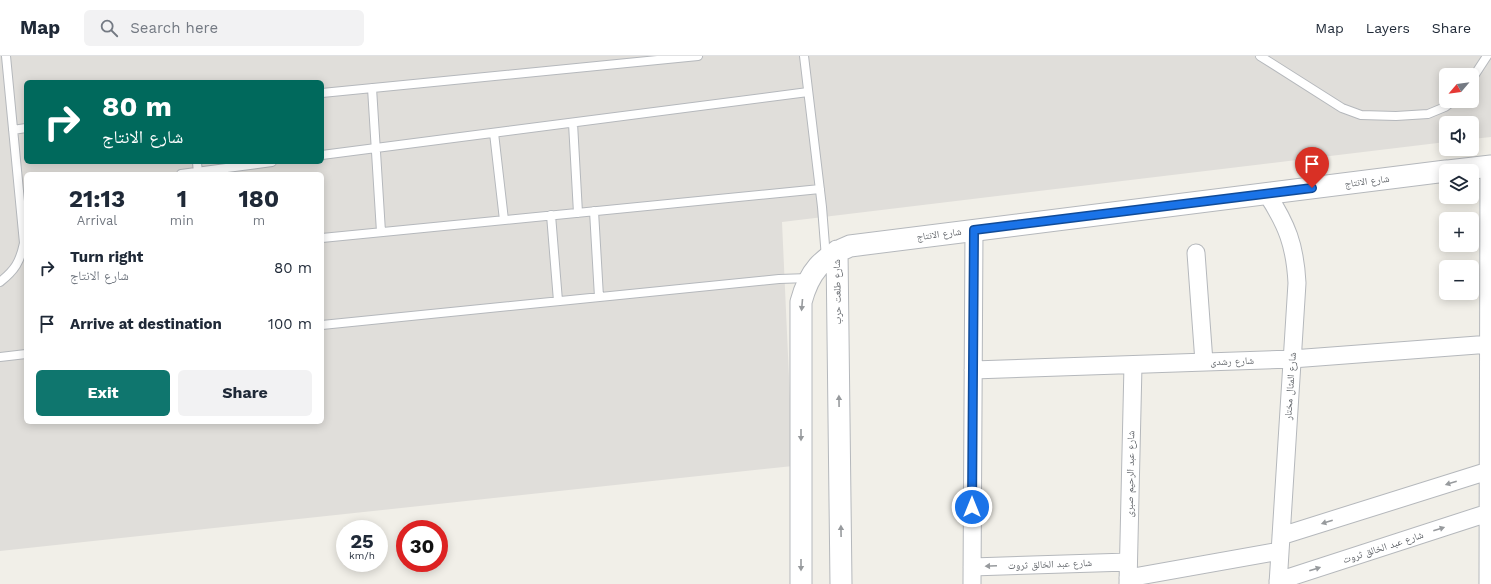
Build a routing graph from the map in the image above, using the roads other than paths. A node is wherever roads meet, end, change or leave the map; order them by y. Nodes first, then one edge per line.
1 (6, 56) edge
2 (698, 56) edge
3 (804, 56) edge
4 (1260, 56) edge
5 (1487, 56) edge
6 (1479, 68) edge
7 (372, 88) junction
8 (808, 92) junction
9 (324, 93) edge
10 (1443, 108) edge
11 (573, 123) junction
12 (24, 128) edge
13 (13, 130) junction
14 (494, 133) junction
15 (376, 148) junction
16 (324, 156) edge
17 (259, 164) edge
18 (1490, 166) edge
19 (1479, 167) edge
20 (205, 172) edge
21 (1439, 172) edge
22 (820, 189) junction
23 (1267, 194) junction
24 (23, 195) edge
25 (594, 211) junction
26 (1490, 211) edge
27 (578, 213) junction
28 (551, 215) junction
29 (504, 220) junction
30 (974, 230) junction
31 (381, 232) junction
32 (324, 238) edge
33 (1196, 253) dead end
34 (832, 255) junction
35 (24, 267) edge
36 (16, 268) junction
37 (810, 278) junction
38 (0, 282) edge
39 (599, 297) junction
40 (558, 301) junction
41 (324, 325) edge
42 (1490, 344) edge
43 (24, 354) edge
44 (0, 357) edge
45 (1292, 359) junction
46 (1204, 362) junction
47 (1133, 365) junction
48 (973, 370) junction
49 (1488, 471) junction
50 (1489, 502) edge
51 (1280, 543) junction
52 (972, 567) junction
53 (1128, 575) edge
54 (1278, 582) edge
55 (801, 584) edge
56 (841, 584) edge
57 (972, 584) edge
58 (1488, 584) edge

1 - 13 lane
2 - 7 lane
3 - 8 lane
4 - 10 lane
5 - 6 lane
7 - 9 lane
7 - 15 lane
8 - 11 lane
8 - 22 lane
11 - 14 lane
11 - 27 lane
12 - 13 lane
13 - 24 lane
14 - 15 lane
14 - 29 lane
15 - 16 lane
15 - 31 lane
17 - 20 lane
18 - 19 street, شارع الانتاج
18 - 26 street
21 - 23 street, شارع الانتاج
22 - 25 lane
22 - 34 lane
23 - 30 street, شارع الانتاج
23 - 45 street, شارع المثال مختار
24 - 36 lane
25 - 27 lane
25 - 39 lane
26 - 42 street
27 - 28 lane
28 - 29 lane
28 - 40 lane
29 - 31 lane
30 - 34 street, شارع الانتاج
30 - 48 street
31 - 32 lane
33 - 46 street
34 - 37 street, شارع طلعت حرب
56 -> 34 street, شارع طلعت حرب
35 - 36 lane
36 - 38 lane
37 - 39 lane
37 -> 55 street, شارع طلعت حرب
39 - 40 lane
40 - 41 lane
42 - 45 street, شارع رشدى
42 - 49 street
43 - 44 lane
45 - 46 street, شارع رشدى
45 - 51 street, شارع المثال مختار
46 - 47 street, شارع رشدى
47 - 48 street, شارع رشدى
47 - 53 street, شارع عبد الرحيم صبرى
48 - 52 street
49 - 50 street
49 -> 51 street, شارع عبد الخالق ثروت
54 -> 50 street, شارع عبد الخالق ثروت
50 - 58 street
51 - 53 street, شارع عبد الخالق ثروت
51 - 54 street, شارع المثال مختار
53 -> 52 street, شارع عبد الخالق ثروت
52 - 57 street

